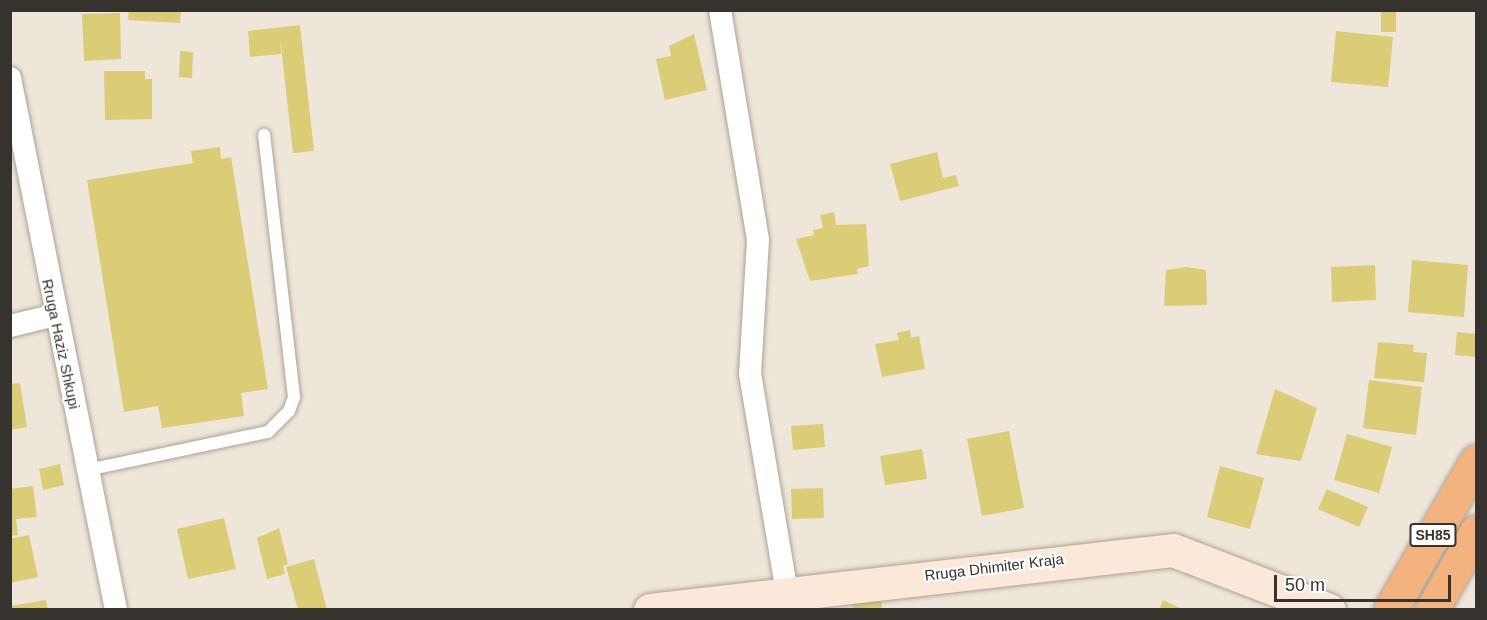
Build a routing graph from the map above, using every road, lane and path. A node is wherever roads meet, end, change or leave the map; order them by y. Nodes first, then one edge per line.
1 (720, 10) edge
2 (10, 78) edge
3 (264, 135) dead end
4 (16, 149) edge
5 (55, 315) junction
6 (10, 326) edge
7 (1476, 461) edge
8 (87, 470) junction
9 (1476, 532) edge
10 (787, 592) junction
11 (116, 609) edge
12 (650, 609) edge
13 (1329, 609) edge
14 (1390, 609) edge
15 (1432, 609) edge

1 - 10 street
2 - 4 street, Rruga Haziz Shkupi
3 - 8 lane
4 - 5 street, Rruga Haziz Shkupi
5 - 6 street
5 - 8 street, Rruga Haziz Shkupi
7 - 14 highway, SH85
8 - 11 street, Rruga Haziz Shkupi
9 - 15 highway, SH85
10 - 12 street, Rruga Dhimiter Kraja
10 - 13 street, Rruga Dhimiter Kraja

